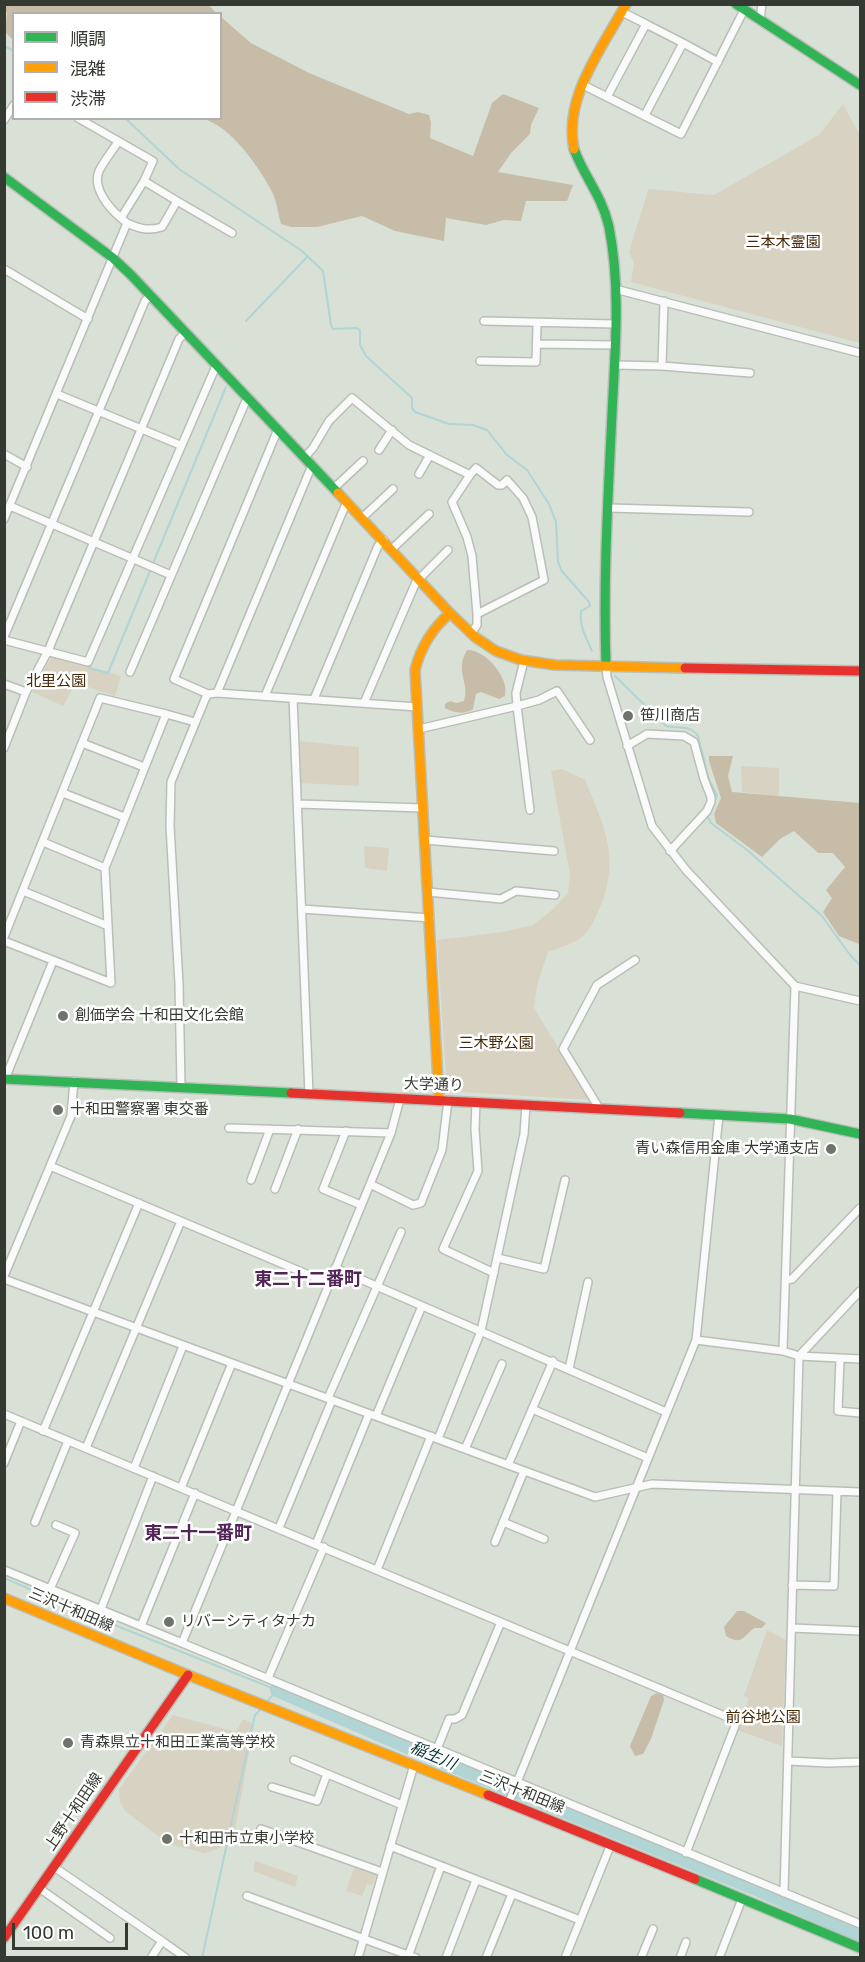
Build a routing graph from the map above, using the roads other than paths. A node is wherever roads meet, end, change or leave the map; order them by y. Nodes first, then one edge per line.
1 (762, 4) edge
2 (740, 7) edge
3 (624, 8) edge
4 (760, 20) junction
5 (646, 24) junction
6 (683, 43) junction
7 (718, 62) junction
8 (584, 85) junction
9 (861, 85) edge
10 (607, 97) junction
11 (645, 116) junction
12 (81, 120) edge
13 (118, 142) junction
14 (4, 177) edge
15 (144, 181) junction
16 (177, 201) junction
17 (121, 218) junction
18 (127, 223) junction
19 (232, 233) dead end
20 (113, 258) junction
21 (4, 269) edge
22 (615, 289) junction
23 (151, 295) junction
24 (664, 301) junction
25 (88, 319) junction
26 (484, 321) dead end
27 (537, 323) junction
28 (615, 324) junction
29 (185, 333) junction
30 (537, 344) junction
31 (615, 345) junction
32 (861, 353) edge
33 (480, 361) dead end
34 (615, 365) junction
35 (216, 366) junction
36 (662, 366) junction
37 (750, 373) dead end
38 (57, 394) junction
39 (249, 398) junction
40 (100, 411) junction
41 (141, 429) junction
42 (279, 430) junction
43 (392, 430) junction
44 (180, 445) junction
45 (378, 450) dead end
46 (4, 454) edge
47 (430, 455) junction
48 (305, 457) junction
49 (363, 461) dead end
50 (27, 467) junction
51 (314, 467) junction
52 (419, 474) dead end
53 (470, 476) junction
54 (333, 488) junction
55 (393, 489) dead end
56 (348, 503) junction
57 (10, 506) junction
58 (609, 508) junction
59 (749, 512) dead end
60 (429, 514) dead end
61 (362, 518) junction
62 (4, 519) edge
63 (52, 524) junction
64 (384, 540) junction
65 (94, 541) junction
66 (392, 549) junction
67 (448, 550) dead end
68 (133, 558) junction
69 (171, 574) junction
70 (419, 578) junction
71 (450, 613) junction
72 (477, 614) junction
73 (471, 634) junction
74 (4, 638) edge
75 (48, 651) junction
76 (524, 661) junction
77 (606, 665) junction
78 (861, 671) edge
79 (130, 672) dead end
80 (4, 684) edge
81 (26, 692) junction
82 (217, 693) junction
83 (208, 694) junction
84 (265, 696) junction
85 (293, 698) junction
86 (314, 699) junction
87 (364, 703) junction
88 (517, 706) junction
89 (417, 707) junction
90 (166, 714) junction
91 (195, 722) junction
92 (419, 729) junction
93 (590, 740) dead end
94 (82, 743) junction
95 (627, 746) junction
96 (4, 748) edge
97 (144, 767) junction
98 (63, 793) junction
99 (298, 804) junction
100 (423, 808) junction
101 (530, 810) dead end
102 (124, 817) junction
103 (425, 840) junction
104 (43, 842) junction
105 (554, 851) dead end
106 (670, 851) junction
107 (105, 868) junction
108 (23, 891) junction
109 (428, 892) junction
110 (555, 895) dead end
111 (302, 909) junction
112 (430, 918) junction
113 (108, 926) junction
114 (4, 939) edge
115 (53, 960) junction
116 (635, 960) dead end
117 (795, 986) junction
118 (861, 1001) edge
119 (5, 1079) edge
120 (74, 1081) junction
121 (181, 1086) junction
122 (309, 1094) junction
123 (400, 1099) junction
124 (444, 1100) junction
125 (476, 1102) junction
126 (526, 1105) junction
127 (599, 1108) junction
128 (719, 1115) junction
129 (790, 1119) junction
130 (229, 1128) dead end
131 (270, 1129) junction
132 (298, 1129) junction
133 (346, 1131) junction
134 (391, 1133) junction
135 (861, 1134) edge
136 (51, 1166) junction
137 (251, 1180) dead end
138 (566, 1180) dead end
139 (370, 1184) junction
140 (275, 1189) dead end
141 (139, 1203) junction
142 (361, 1205) junction
143 (861, 1208) edge
144 (181, 1221) junction
145 (401, 1232) dead end
146 (498, 1258) junction
147 (335, 1268) junction
148 (494, 1273) junction
149 (4, 1277) edge
150 (786, 1280) junction
151 (588, 1282) dead end
152 (328, 1283) junction
153 (376, 1286) junction
154 (861, 1291) edge
155 (422, 1306) junction
156 (93, 1312) junction
157 (137, 1328) junction
158 (481, 1330) junction
159 (696, 1340) junction
160 (183, 1346) junction
161 (783, 1351) junction
162 (799, 1356) junction
163 (840, 1359) junction
164 (861, 1359) edge
165 (553, 1361) junction
166 (232, 1363) junction
167 (502, 1364) dead end
168 (569, 1369) junction
169 (287, 1383) junction
170 (330, 1399) junction
171 (532, 1409) junction
172 (666, 1412) junction
173 (861, 1413) edge
174 (4, 1414) edge
175 (372, 1415) junction
176 (21, 1421) junction
177 (43, 1431) junction
178 (434, 1438) junction
179 (68, 1441) junction
180 (86, 1448) junction
181 (465, 1449) junction
182 (648, 1458) junction
183 (4, 1463) edge
184 (508, 1465) junction
185 (134, 1468) junction
186 (524, 1471) junction
187 (153, 1476) junction
188 (638, 1487) junction
189 (181, 1488) junction
190 (794, 1491) junction
191 (837, 1492) junction
192 (861, 1492) edge
193 (195, 1493) junction
194 (235, 1510) junction
195 (35, 1522) dead end
196 (503, 1522) junction
197 (56, 1525) dead end
198 (279, 1528) junction
199 (544, 1539) dead end
200 (495, 1542) dead end
201 (320, 1545) junction
202 (4, 1570) edge
203 (377, 1570) junction
204 (792, 1586) junction
205 (50, 1589) junction
206 (4, 1598) edge
207 (100, 1609) junction
208 (501, 1622) junction
209 (141, 1626) junction
210 (792, 1628) junction
211 (861, 1631) edge
212 (182, 1643) junction
213 (568, 1651) junction
214 (188, 1675) junction
215 (267, 1678) junction
216 (437, 1749) junction
217 (294, 1760) dead end
218 (788, 1761) junction
219 (861, 1762) edge
220 (414, 1765) junction
221 (327, 1774) junction
222 (516, 1782) junction
223 (272, 1787) dead end
224 (510, 1798) junction
225 (402, 1804) junction
226 (261, 1829) dead end
227 (611, 1844) junction
228 (390, 1846) junction
229 (686, 1853) junction
230 (441, 1866) junction
231 (54, 1867) junction
232 (382, 1872) junction
233 (476, 1880) junction
234 (39, 1888) junction
235 (784, 1893) junction
236 (512, 1894) junction
237 (247, 1896) dead end
238 (742, 1899) junction
239 (580, 1920) junction
240 (861, 1924) edge
241 (653, 1929) dead end
242 (364, 1937) junction
243 (4, 1938) edge
244 (110, 1938) dead end
245 (162, 1941) junction
246 (686, 1942) dead end
247 (861, 1948) edge
248 (414, 1957) edge
249 (151, 1958) edge
250 (186, 1958) edge
251 (358, 1958) edge
252 (446, 1958) edge
253 (486, 1958) edge
254 (566, 1958) edge
255 (641, 1958) edge
256 (680, 1958) edge
257 (719, 1958) edge

1 - 4 street
2 - 4 main road
2 - 7 street
3 - 5 street
3 - 8 main road
4 - 9 main road
5 - 6 street
5 - 10 street
6 - 7 street
6 - 11 street
7 - 11 street
8 - 10 street
8 - 22 main road
10 - 11 street
12 - 13 street
13 - 15 street
13 - 17 street
14 - 20 main road
15 - 16 street
15 - 17 street
16 - 18 street
16 - 19 street
17 - 18 street
18 - 20 street
20 - 23 main road
20 - 25 street
21 - 25 street
22 - 24 street
22 - 28 main road
23 - 29 main road
23 - 40 street
24 - 32 street
24 - 36 street
25 - 38 street
26 - 27 street
27 - 28 street
27 - 30 street
28 - 31 main road
29 - 35 main road
29 - 41 street
30 - 31 street
30 - 33 street
31 - 34 main road
34 - 36 street
34 - 58 main road
35 - 39 main road
35 - 44 street
36 - 37 street
38 - 40 street
38 - 50 street
39 - 42 main road
39 - 69 street
40 - 41 street
40 - 63 street
41 - 44 street
41 - 65 street
42 - 48 main road
42 - 83 street
43 - 45 street
43 - 47 street
43 - 48 street
44 - 68 street
46 - 50 street
47 - 52 street
47 - 53 street
48 - 51 main road
49 - 54 street
50 - 57 street
51 - 54 main road
51 - 82 street
53 - 72 street
53 - 72 street
54 - 56 main road
55 - 61 street
56 - 61 main road
56 - 84 street
57 - 62 street
57 - 63 street
58 - 59 street
58 - 77 main road
60 - 66 street
61 - 64 main road
63 - 65 street
63 - 74 street
64 - 66 main road
64 - 86 street
65 - 68 street
65 - 75 street
66 - 70 main road
67 - 70 street
68 - 69 street
68 - 75 street
69 - 79 street
70 - 71 main road
70 - 87 street
71 - 73 main road
71 - 89 main road
72 - 73 street
73 - 76 main road
74 - 75 street
75 - 81 street
76 - 77 main road
76 - 88 street
77 - 78 main road
77 - 95 street
80 - 81 street
81 - 96 street
82 - 83 street
82 - 84 street
83 - 91 street
84 - 85 street
85 - 86 street
85 - 99 street
86 - 87 street
87 - 89 street
88 - 92 street
88 - 93 street
88 - 101 street
89 - 92 main road
90 - 91 street
90 - 94 street
90 - 97 street
91 - 121 street
92 - 100 main road
94 - 97 street
94 - 98 street
95 - 106 street
95 - 106 street
97 - 102 street
98 - 102 street
98 - 104 street
99 - 100 street
99 - 111 street
100 - 103 main road
102 - 107 street
103 - 105 street
103 - 109 main road
104 - 107 street
104 - 108 street
106 - 117 street
107 - 113 street
108 - 113 street
108 - 114 street
109 - 110 street
109 - 112 main road
111 - 112 street
111 - 122 street
112 - 124 main road
113 - 115 street
114 - 115 street
115 - 119 street
116 - 127 street
117 - 118 street
117 - 129 street
119 - 120 main road, 大学通り
120 - 121 main road, 大学通り
120 - 136 street
121 - 122 main road, 大学通り
122 - 123 main road, 大学通り
123 - 124 main road, 大学通り
123 - 134 street
124 - 125 main road, 大学通り
124 - 139 street
125 - 126 main road, 大学通り
125 - 148 street
126 - 127 main road, 大学通り
126 - 146 street
127 - 128 main road, 大学通り
128 - 129 main road, 大学通り
128 - 159 street
129 - 135 main road, 大学通り
129 - 150 street
130 - 131 street
131 - 132 street
131 - 137 street
132 - 133 street
132 - 140 street
133 - 134 street
133 - 142 street
134 - 139 street
136 - 141 street
136 - 149 street
138 - 146 street
139 - 142 street
141 - 144 street
141 - 156 street
142 - 147 street
143 - 150 street
144 - 152 street
144 - 157 street
145 - 153 street
146 - 148 street
147 - 152 street
147 - 153 street
148 - 158 street
149 - 156 street
150 - 161 street
151 - 168 street
152 - 169 street
153 - 155 street
153 - 170 street
154 - 162 street
155 - 158 street
155 - 175 street
156 - 157 street
156 - 177 street
157 - 160 street
157 - 180 street
158 - 165 street
158 - 178 street
159 - 161 street
159 - 172 street
160 - 166 street
160 - 185 street
161 - 162 street
162 - 163 street
162 - 190 street
163 - 164 street
163 - 173 street
165 - 168 street
165 - 171 street
166 - 169 street
166 - 189 street
167 - 181 street
168 - 172 street
169 - 170 street
169 - 194 street
170 - 175 street
170 - 198 street
171 - 182 street
171 - 184 street
172 - 182 street
174 - 176 street
175 - 178 street
175 - 201 street
176 - 177 street
176 - 183 street
177 - 179 street
178 - 181 street
178 - 203 street
179 - 180 street
179 - 195 street
180 - 185 street
181 - 184 street
182 - 188 street
184 - 186 street
185 - 187 street
186 - 188 street
186 - 196 street
187 - 189 street
187 - 207 street
188 - 190 street
188 - 213 street
189 - 193 street
190 - 191 street
190 - 204 street
191 - 192 street
191 - 204 street
193 - 194 street
193 - 209 street
194 - 198 street
194 - 212 street
196 - 199 street
196 - 200 street
197 - 205 street
198 - 201 street
201 - 203 street
201 - 215 street
202 - 205 street
203 - 208 street
204 - 210 street
205 - 207 street
206 - 214 main road, 三沢十和田線
207 - 209 street
208 - 213 street
208 - 216 street
209 - 212 street
210 - 211 street
210 - 218 street
212 - 215 street
213 - 222 street
213 - 229 street
214 - 220 main road, 三沢十和田線
214 - 231 main road, 上野十和田線
215 - 216 street
216 - 222 street
217 - 221 street
218 - 219 street
218 - 235 street
220 - 224 main road, 三沢十和田線
220 - 225 street
221 - 223 street
221 - 225 street
222 - 224 street
222 - 229 street
224 - 227 main road, 三沢十和田線
225 - 228 street
226 - 232 street
227 - 238 main road, 三沢十和田線
227 - 239 street
228 - 230 street
228 - 232 street
229 - 235 street
230 - 233 street
230 - 248 street
231 - 234 main road, 上野十和田線
231 - 245 street
232 - 242 street
233 - 236 street
233 - 252 street
234 - 243 main road, 上野十和田線
234 - 244 street
235 - 240 street
236 - 239 street
236 - 253 street
237 - 242 street
238 - 247 main road, 三沢十和田線
238 - 257 street
239 - 254 street
241 - 255 street
242 - 248 street
242 - 251 street
245 - 249 street
245 - 250 street
246 - 256 street

